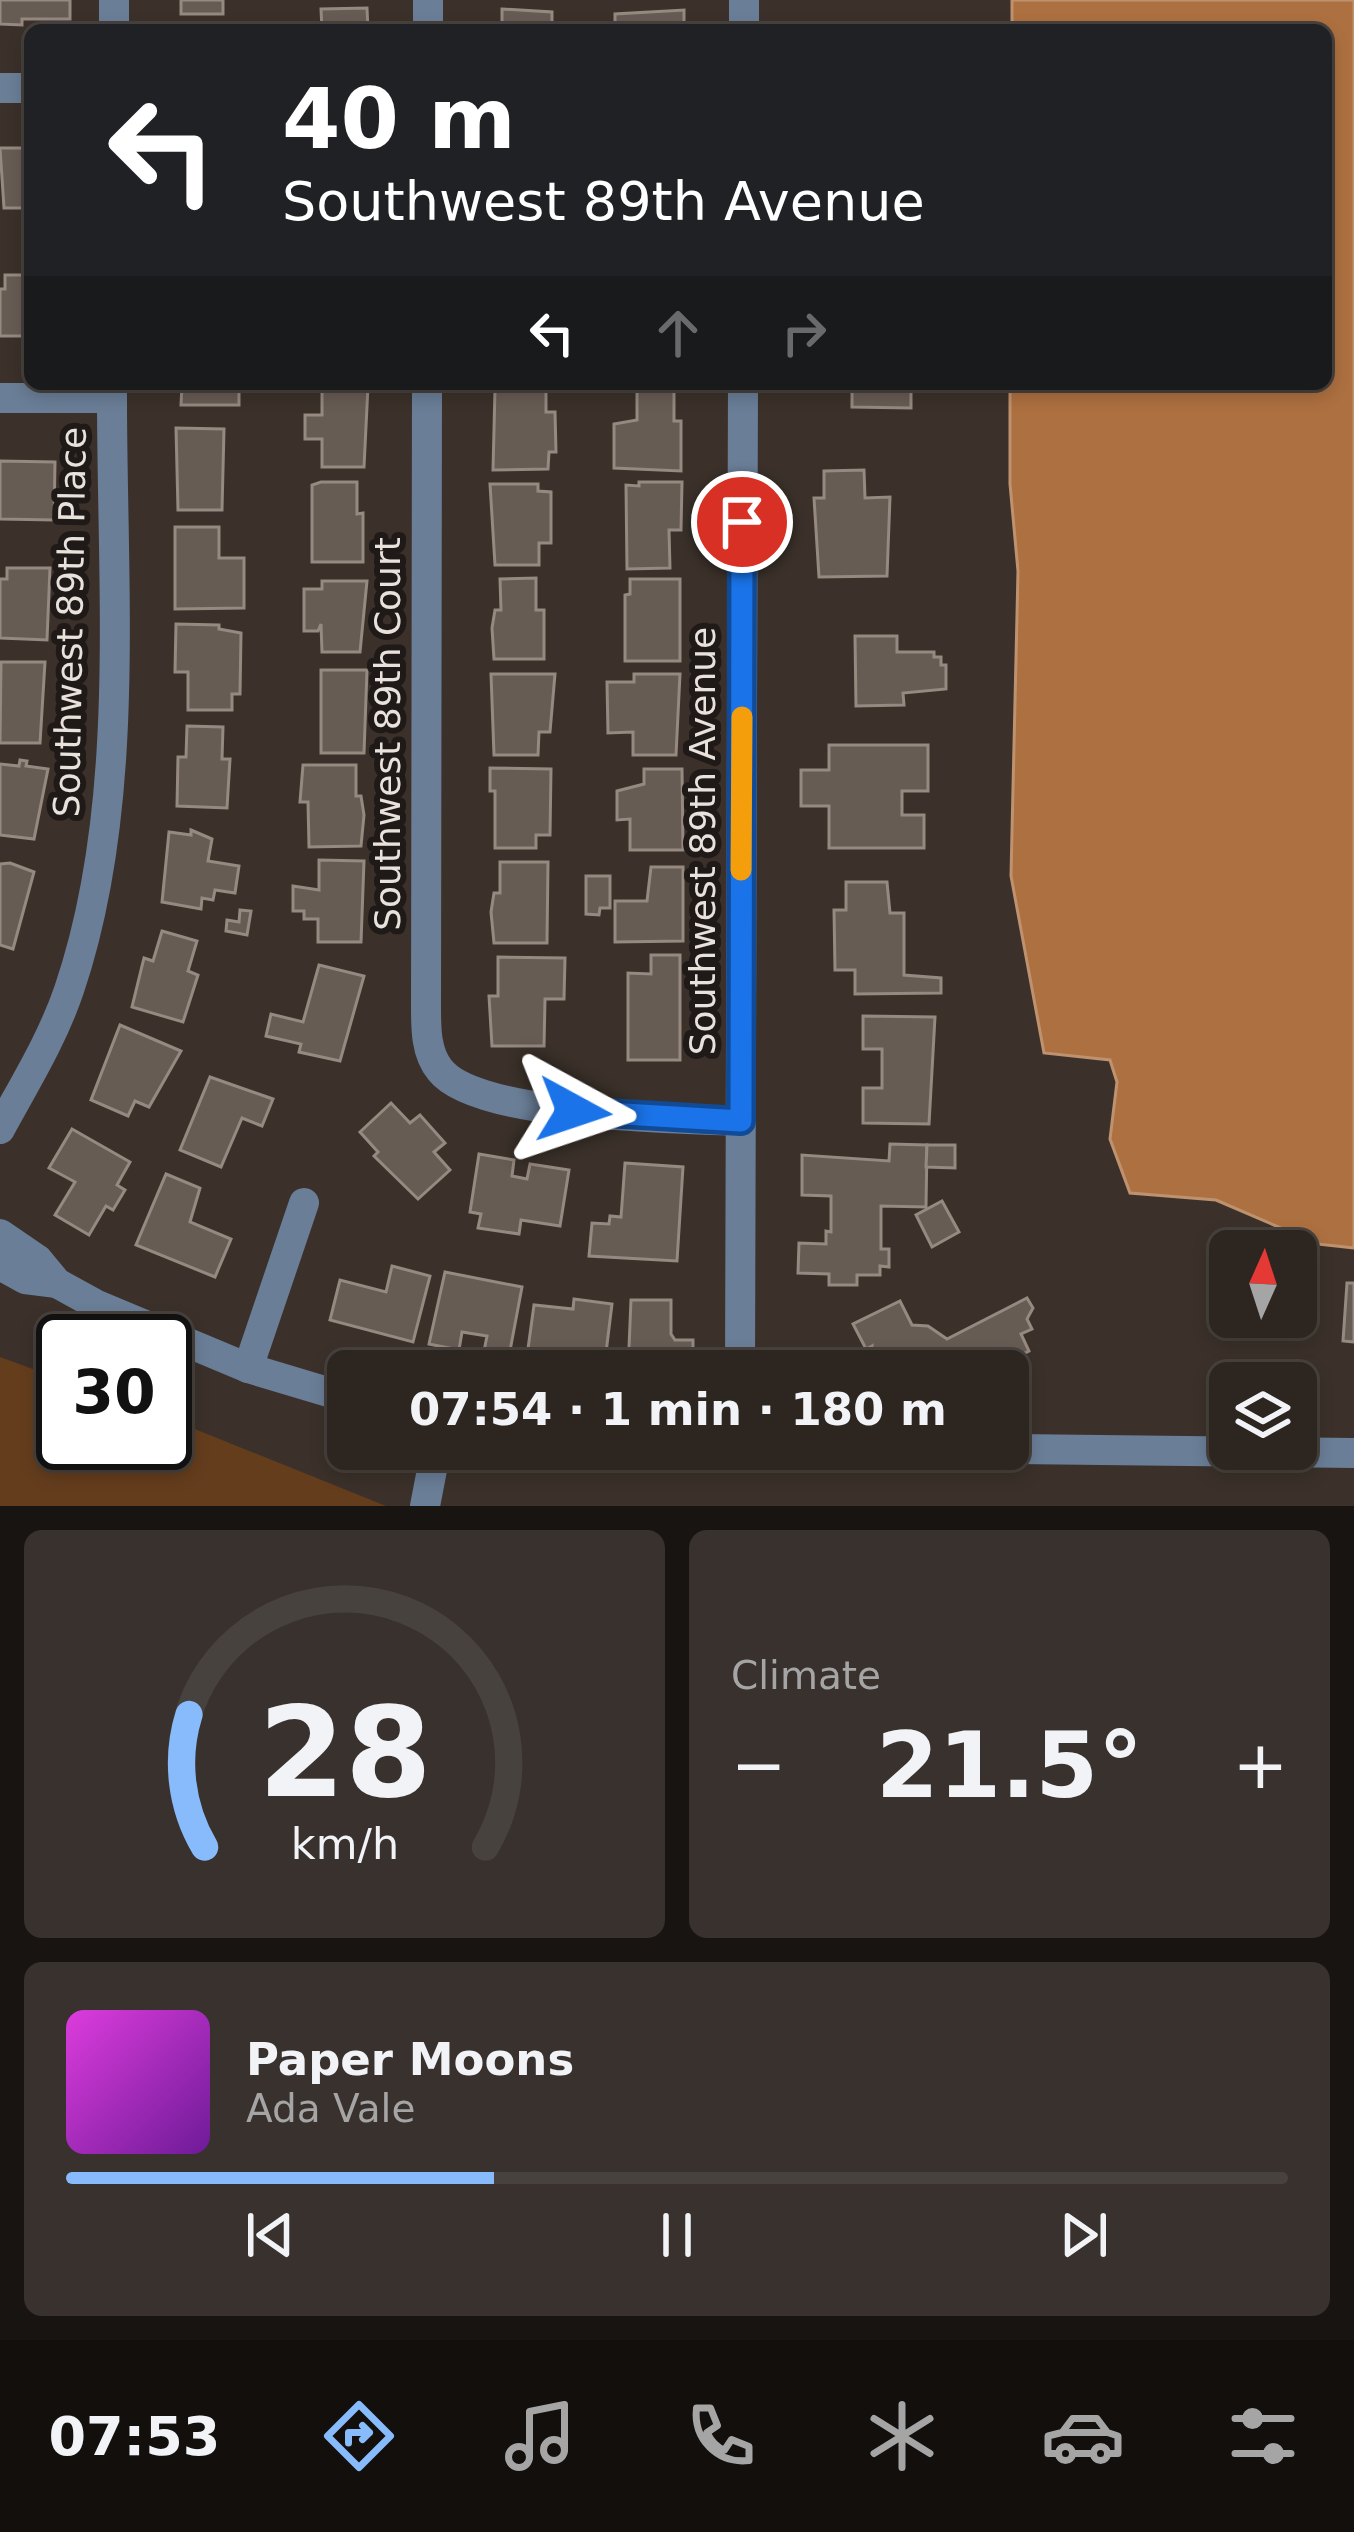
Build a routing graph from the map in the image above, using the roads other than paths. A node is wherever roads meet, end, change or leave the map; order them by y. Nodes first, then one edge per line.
1 (427, 390) edge
2 (743, 390) edge
3 (112, 391) edge
4 (0, 398) edge
5 (741, 1121) junction
6 (0, 1129) edge
7 (304, 1203) dead end
8 (0, 1234) edge
9 (0, 1265) edge
10 (57, 1283) junction
11 (740, 1350) edge
12 (248, 1368) junction
13 (327, 1392) edge
14 (1029, 1449) edge
15 (1354, 1453) edge
16 (432, 1470) edge
17 (425, 1506) edge

1 - 5 street, Southwest 89th Court
2 - 5 street, Southwest 89th Avenue
3 - 4 street
3 - 6 street, Southwest 89th Place
5 - 11 street, Southwest 89th Avenue
7 - 12 street
8 - 10 street
9 - 10 street
10 - 12 street
12 - 13 street
14 - 15 street
16 - 17 street

